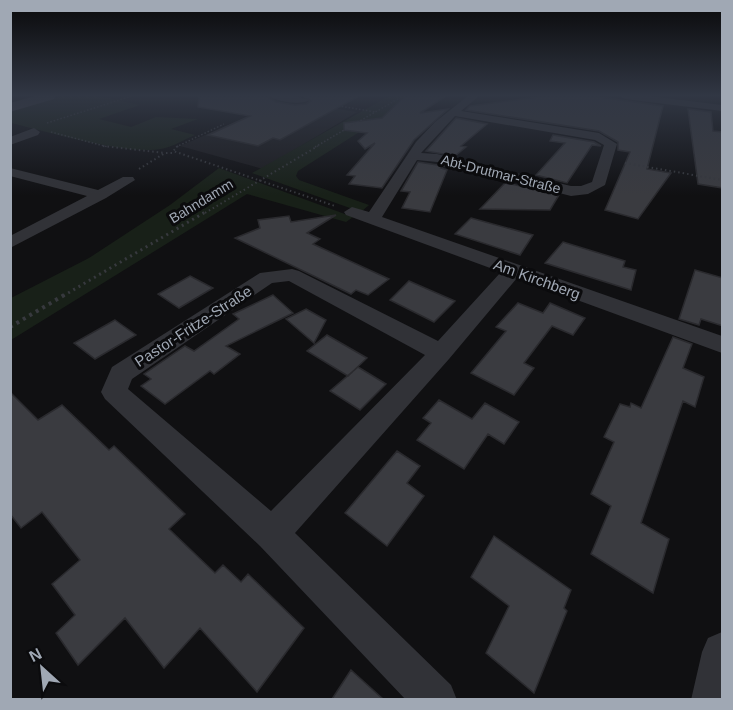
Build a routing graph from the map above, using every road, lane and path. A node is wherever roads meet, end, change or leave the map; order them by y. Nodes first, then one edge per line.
1 (36, 129) edge
2 (213, 129) edge
3 (346, 129) edge
4 (434, 129) edge
5 (554, 129) edge
6 (50, 132) dead end
7 (10, 141) edge
8 (165, 153) junction
9 (175, 153) junction
10 (415, 156) junction
11 (607, 160) junction
12 (10, 172) edge
13 (259, 179) junction
14 (128, 180) joint
15 (723, 180) edge
16 (101, 195) junction
17 (352, 212) joint
18 (372, 219) junction
19 (10, 243) edge
20 (514, 270) junction
21 (10, 327) edge
22 (723, 345) edge
23 (441, 353) junction
24 (272, 534) junction
25 (723, 652) edge
26 (436, 699) edge
27 (712, 699) edge

1 - 7 street
2 - 9 path
3 - 13 path, Bahndamm
4 - 10 street
5 - 11 street
6 - 8 path
8 - 9 path
8 - 14 path
9 - 13 path
10 - 11 street, Abt-Drutmar-Straße
10 - 18 street
11 - 15 path
12 - 16 street
13 - 17 path
13 - 21 path, Bahndamm
14 - 16 street
16 - 19 street
17 - 18 street, Am Kirchberg
18 - 20 street, Am Kirchberg
20 - 22 street, Am Kirchberg
20 - 23 street
23 - 24 street
23 - 24 street, Pastor-Fritze-Straße
24 - 26 street, Pastor-Fritze-Straße
25 - 27 street

